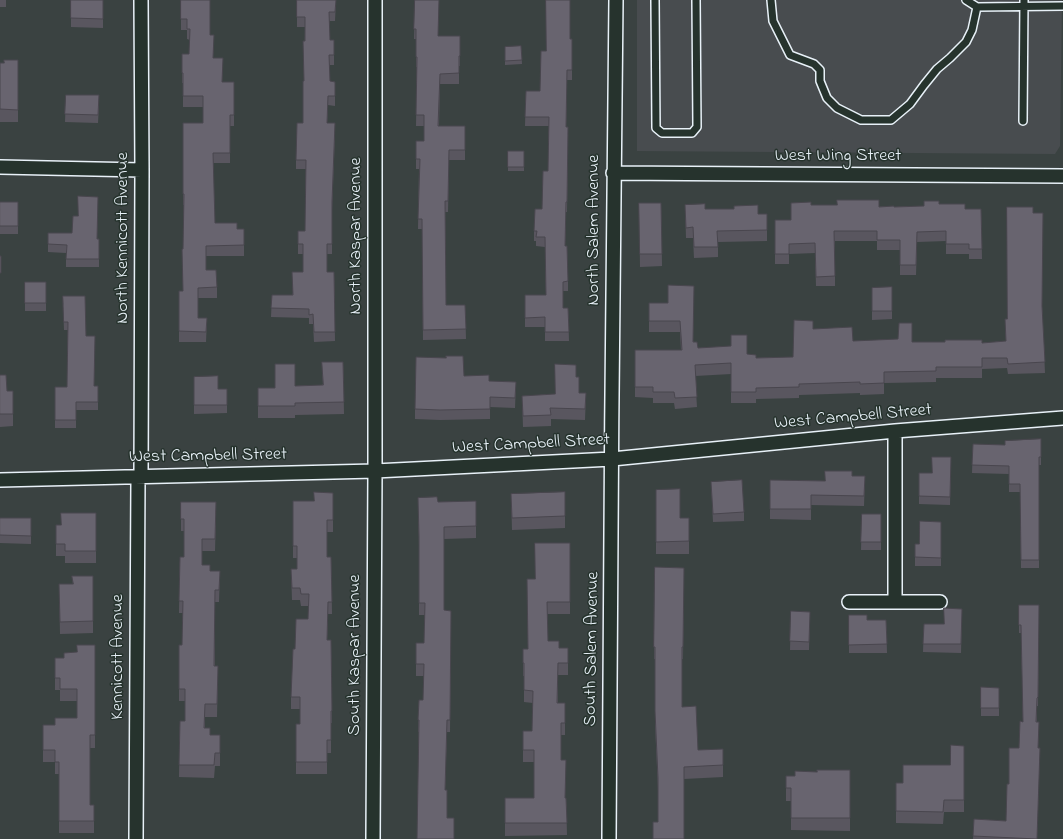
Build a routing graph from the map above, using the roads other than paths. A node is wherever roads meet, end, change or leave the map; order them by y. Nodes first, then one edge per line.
1 (140, 0) edge
2 (375, 0) edge
3 (616, 0) edge
4 (656, 0) edge
5 (696, 0) edge
6 (771, 0) edge
7 (966, 0) edge
8 (1024, 3) edge
9 (1063, 6) edge
10 (977, 7) junction
11 (1023, 121) dead end
12 (0, 167) edge
13 (142, 170) junction
14 (614, 173) junction
15 (1063, 176) edge
16 (1063, 418) edge
17 (895, 431) junction
18 (612, 459) junction
19 (375, 471) junction
20 (141, 477) junction
21 (0, 480) edge
22 (849, 602) dead end
23 (895, 602) junction
24 (940, 602) dead end
25 (136, 839) edge
26 (373, 839) edge
27 (609, 839) edge

1 - 13 street, North Kennicott Avenue
2 - 19 street, North Kaspar Avenue
3 - 14 street, North Salem Avenue
4 - 5 lane
6 - 10 lane
7 - 10 lane
8 - 9 lane
8 - 10 lane
8 - 11 lane
12 - 13 street
13 - 20 street, North Kennicott Avenue
14 - 15 street, West Wing Street
14 - 18 street, North Salem Avenue
16 - 17 street, West Campbell Street
17 - 18 street, West Campbell Street
17 - 23 street
18 - 19 street, West Campbell Street
18 - 27 street, South Salem Avenue
19 - 20 street, West Campbell Street
19 - 26 street, South Kaspar Avenue
20 - 21 street, West Campbell Street
20 - 25 street, Kennicott Avenue
22 - 23 street
23 - 24 street

